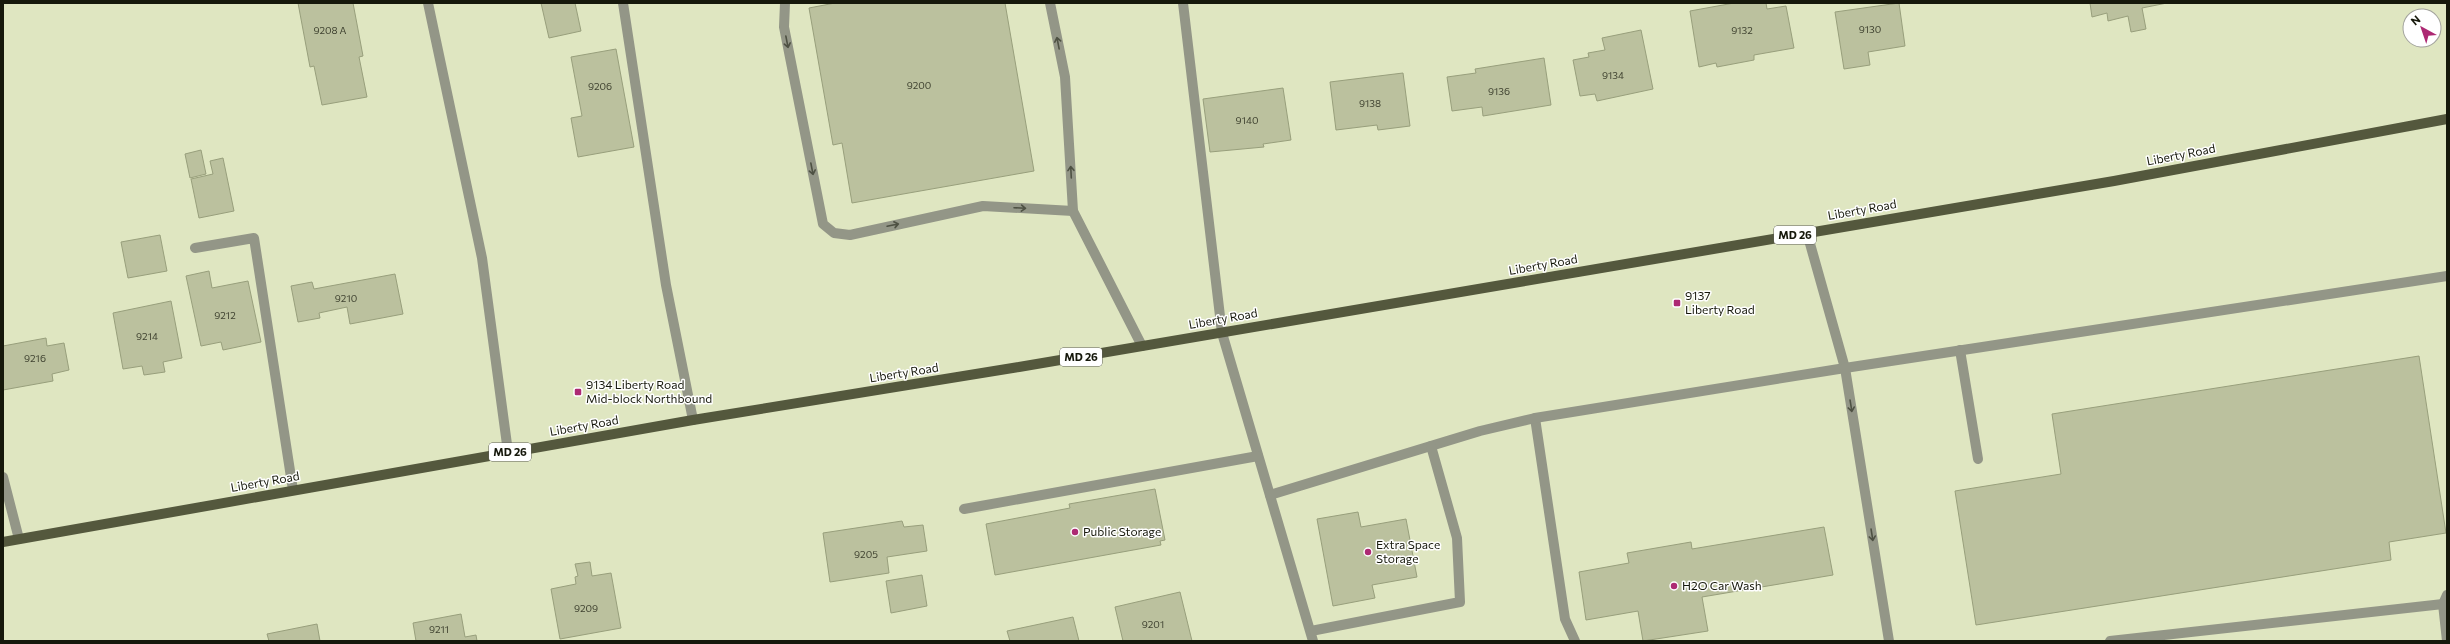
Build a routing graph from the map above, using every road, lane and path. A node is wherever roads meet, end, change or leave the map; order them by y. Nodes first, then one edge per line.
1 (428, 3) edge
2 (623, 3) edge
3 (785, 3) edge
4 (1050, 3) edge
5 (1183, 3) edge
6 (2447, 119) edge
7 (1073, 211) junction
8 (1807, 233) junction
9 (195, 248) dead end
10 (2447, 276) edge
11 (1222, 333) junction
12 (1142, 346) junction
13 (1960, 350) junction
14 (1845, 368) junction
15 (1535, 418) junction
16 (693, 420) junction
17 (1431, 446) junction
18 (508, 452) junction
19 (1258, 456) junction
20 (1978, 459) dead end
21 (3, 477) edge
22 (293, 490) junction
23 (1270, 495) junction
24 (964, 509) dead end
25 (19, 539) junction
26 (3, 542) edge
27 (2445, 599) edge
28 (1312, 636) edge
29 (1575, 641) edge
30 (1889, 641) edge
31 (2110, 641) edge
32 (2447, 641) edge

1 - 18 lane
2 - 16 lane
3 -> 7 lane
7 -> 4 lane
5 - 11 lane
6 - 8 main road, Liberty Road / MD 26
7 - 12 lane
8 - 11 main road, Liberty Road / MD 26
8 - 14 lane
9 - 22 lane
10 - 13 lane
11 - 12 main road, Liberty Road / MD 26
11 - 19 lane
12 - 16 main road, Liberty Road / MD 26
13 - 14 lane
13 - 20 lane
14 - 15 lane
14 -> 30 lane
15 - 17 lane
15 - 29 lane
16 - 18 main road, Liberty Road / MD 26
17 - 23 lane
17 - 28 lane
18 - 22 main road, Liberty Road / MD 26
19 - 23 lane
19 - 24 lane
21 - 25 lane
22 - 25 main road, Liberty Road / MD 26
23 - 28 lane
25 - 26 main road, Liberty Road / MD 26
27 - 31 lane
27 - 32 lane

